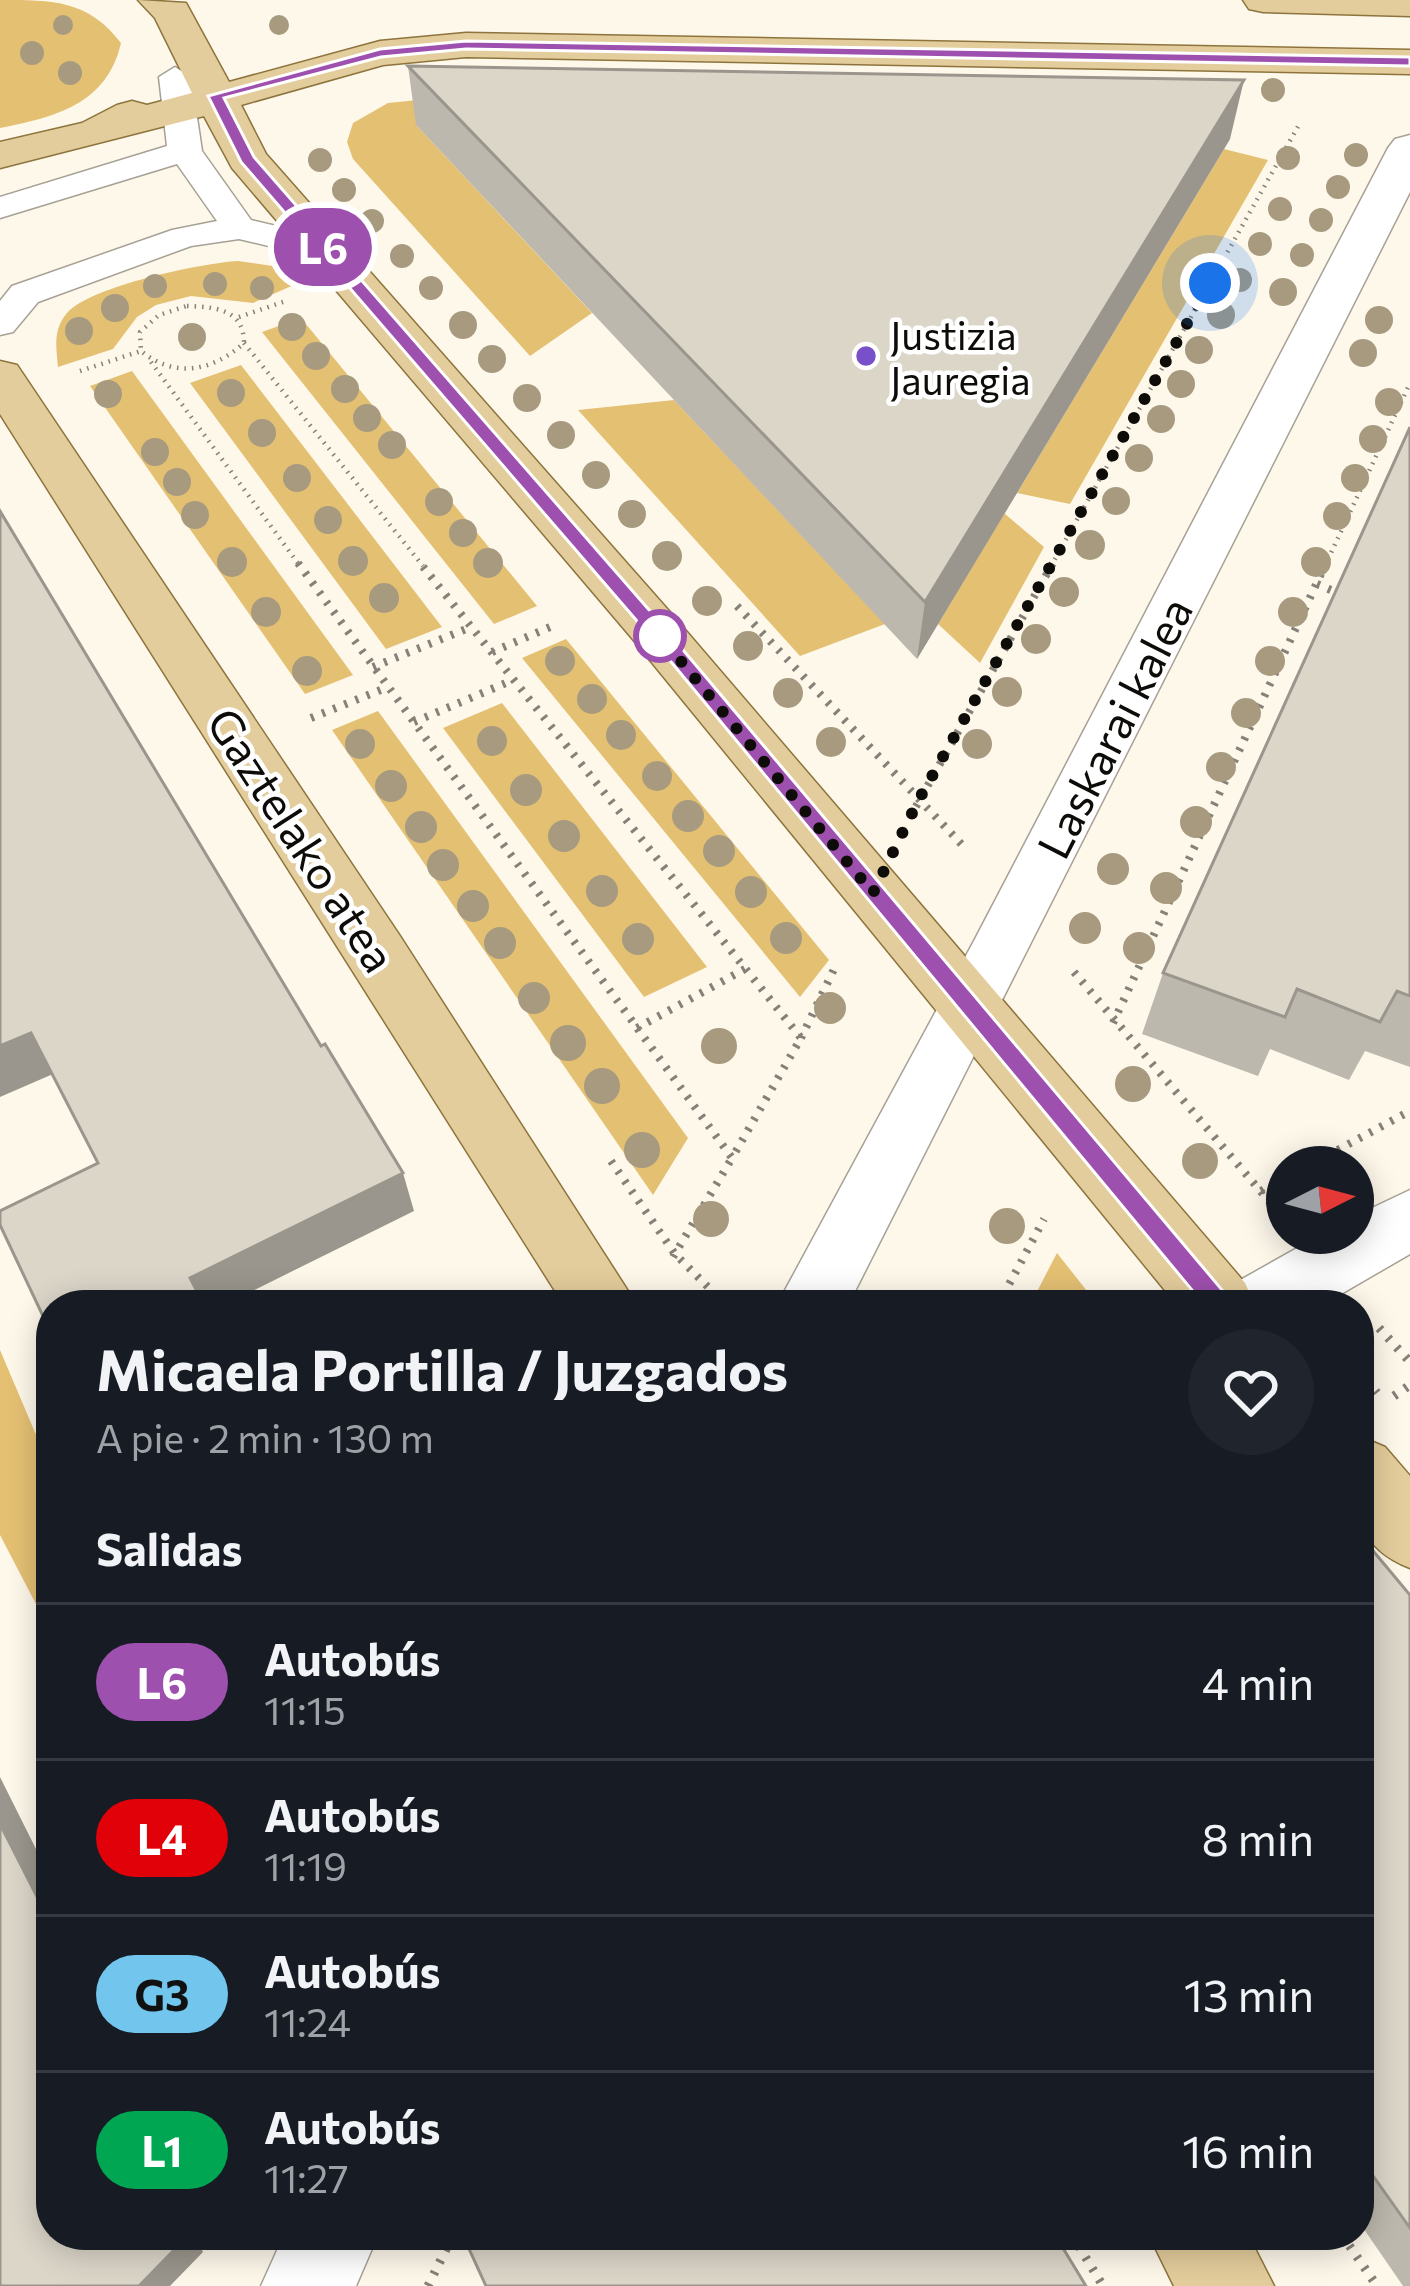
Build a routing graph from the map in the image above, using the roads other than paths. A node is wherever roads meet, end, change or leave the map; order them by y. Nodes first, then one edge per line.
1 (1263, 0) edge
2 (1407, 7) edge
3 (179, 48) edge
4 (1410, 62) edge
5 (1410, 148) edge
6 (185, 151) junction
7 (0, 155) edge
8 (0, 208) edge
9 (239, 228) junction
10 (323, 248) junction
11 (0, 259) edge
12 (25, 294) junction
13 (0, 324) edge
14 (0, 376) edge
15 (970, 1004) junction
16 (1410, 1219) edge
17 (592, 1290) edge
18 (820, 1290) edge
19 (1208, 1290) edge
20 (1286, 1290) edge
21 (1374, 1489) edge
22 (1410, 1532) edge
23 (325, 2250) edge
24 (1204, 2250) edge
25 (307, 2286) edge
26 (1228, 2286) edge

1 - 2 main road
3 - 4 main road
3 - 6 lane
3 - 7 main road
3 - 10 main road
5 - 15 street, Laskarai kalea
6 - 8 lane
6 - 9 lane
9 - 10 lane
9 - 12 lane
10 - 15 main road
11 - 12 lane
12 - 13 lane
14 - 17 main road, Gaztelako atea
15 - 18 street, Laskarai kalea
15 - 19 main road
16 - 20 street
21 - 22 main road
23 - 25 street
24 - 26 main road

